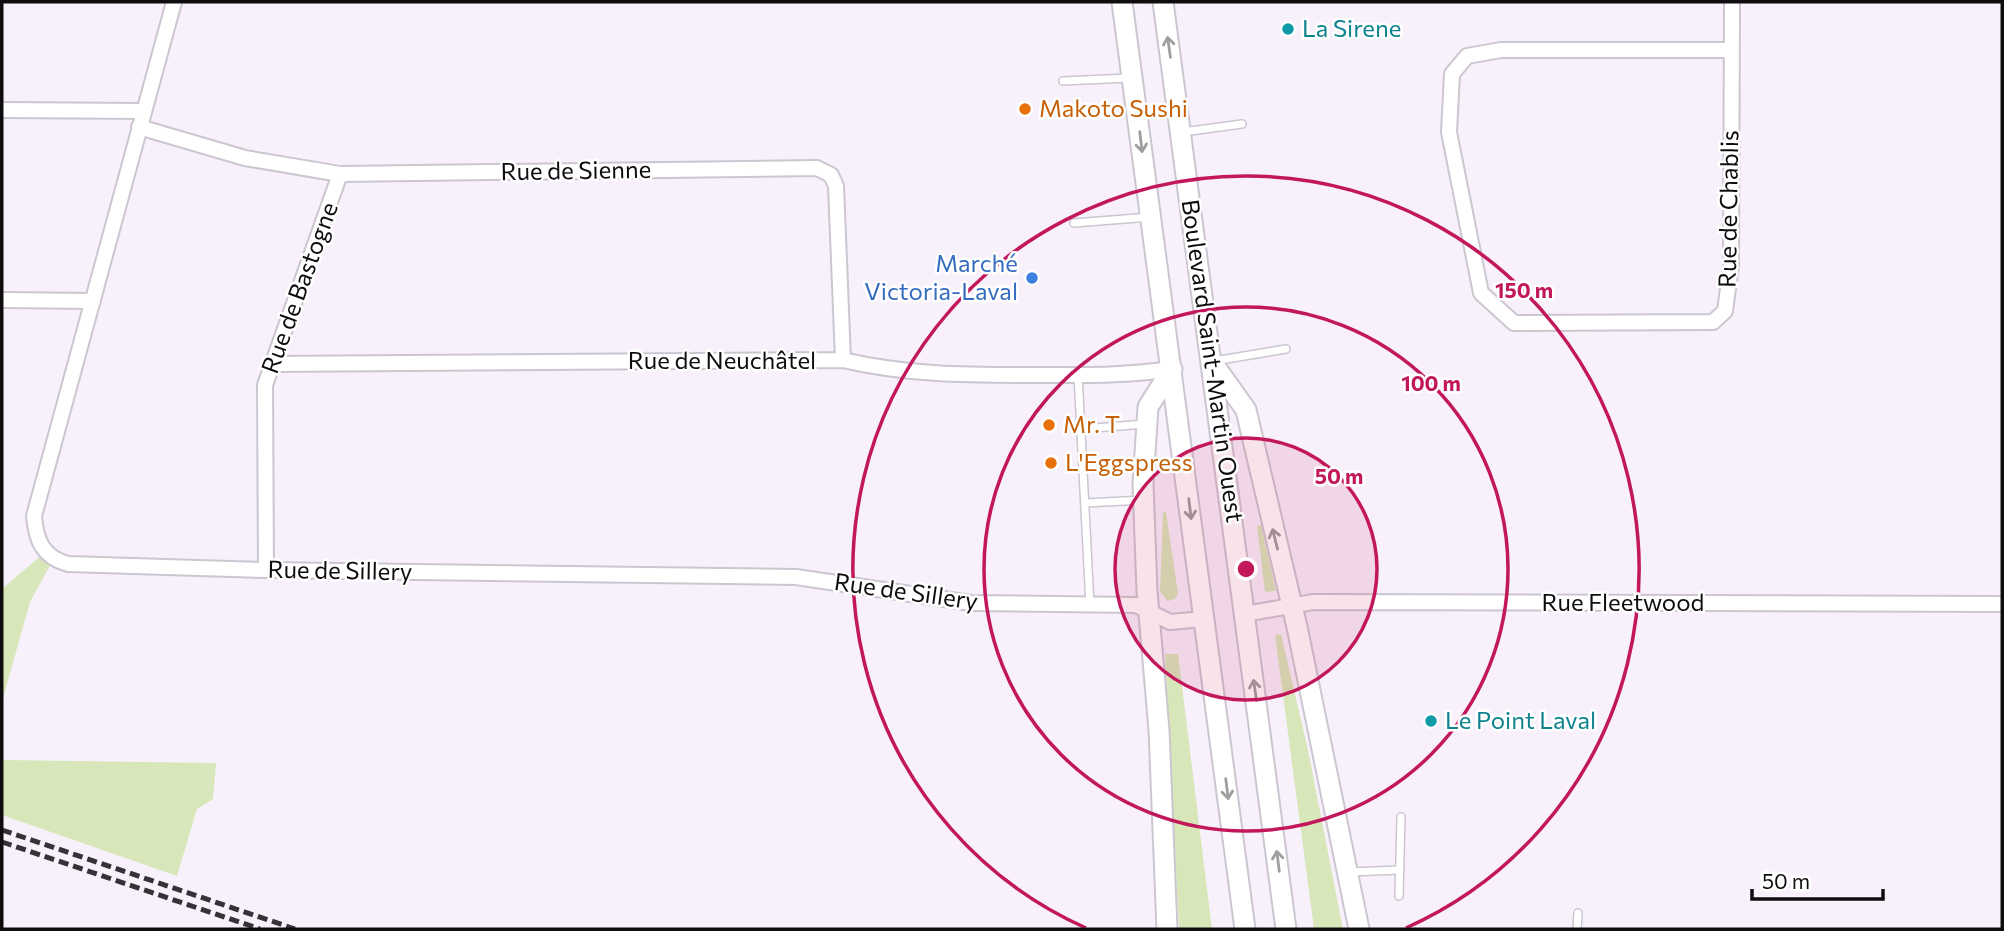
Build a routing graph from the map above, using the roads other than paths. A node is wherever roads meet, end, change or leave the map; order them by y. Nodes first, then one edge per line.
1 (174, 2) edge
2 (1122, 2) edge
3 (1163, 2) edge
4 (1732, 2) edge
5 (1731, 50) junction
6 (1133, 78) junction
7 (1063, 81) dead end
8 (2, 110) edge
9 (143, 111) junction
10 (1242, 124) dead end
11 (139, 127) junction
12 (1181, 132) junction
13 (340, 174) junction
14 (1151, 217) junction
15 (1074, 223) dead end
16 (2, 300) edge
17 (93, 301) junction
18 (1286, 349) dead end
19 (843, 360) junction
20 (1212, 362) junction
21 (271, 364) junction
22 (1172, 369) junction
23 (1078, 375) junction
24 (1147, 424) junction
25 (1081, 429) junction
26 (1143, 500) junction
27 (1084, 503) junction
28 (266, 570) junction
29 (2002, 604) edge
30 (1090, 605) junction
31 (1292, 606) junction
32 (1150, 612) junction
33 (1245, 614) junction
34 (1204, 619) junction
35 (1401, 817) dead end
36 (1400, 870) junction
37 (1349, 872) junction
38 (1399, 896) dead end
39 (1578, 912) dead end
40 (1167, 929) edge
41 (1245, 929) edge
42 (1286, 929) edge
43 (1359, 929) edge
44 (1577, 929) edge

1 - 9 street, Rue de Sillery
2 - 6 main road, Boulevard Saint-Martin Ouest
12 -> 3 main road, Boulevard Saint-Martin Ouest
4 - 5 street, Rue de Chablis
5 - 5 street, Rue de Chablis
6 - 7 lane
6 -> 14 main road, Boulevard Saint-Martin Ouest
8 - 9 street
9 - 11 street, Rue de Sillery
10 - 12 lane
11 - 13 street, Rue de Sienne
11 - 17 street, Rue de Sillery
12 - 20 main road, Boulevard Saint-Martin Ouest
13 - 19 street, Rue de Sienne
13 - 21 street, Rue de Bastogne
14 - 15 lane
14 - 22 main road, Boulevard Saint-Martin Ouest
16 - 17 street
17 - 28 street, Rue de Sillery
18 - 20 lane
19 - 21 street, Rue de Neuchâtel
19 - 23 street, Rue de Neuchâtel
31 -> 20 main road
20 - 33 main road, Boulevard Saint-Martin Ouest
21 - 28 street, Rue de Bastogne
22 - 23 street, Rue de Neuchâtel
22 - 24 main road
22 -> 34 main road, Boulevard Saint-Martin Ouest
23 - 25 lane
24 - 25 lane
24 - 26 main road
25 - 27 lane
26 - 27 lane
26 - 32 main road
27 - 30 lane
28 - 30 street, Rue de Sillery
29 - 31 street, Rue Fleetwood
30 - 32 street, Rue de Sillery
31 - 33 street, Rue Fleetwood
31 - 37 main road
32 - 34 street, Rue de Sillery
32 - 40 main road
42 -> 33 main road, Boulevard Saint-Martin Ouest
34 -> 41 main road, Boulevard Saint-Martin Ouest
35 - 36 lane
36 - 37 lane
36 - 38 lane
37 - 43 main road
39 - 44 lane

